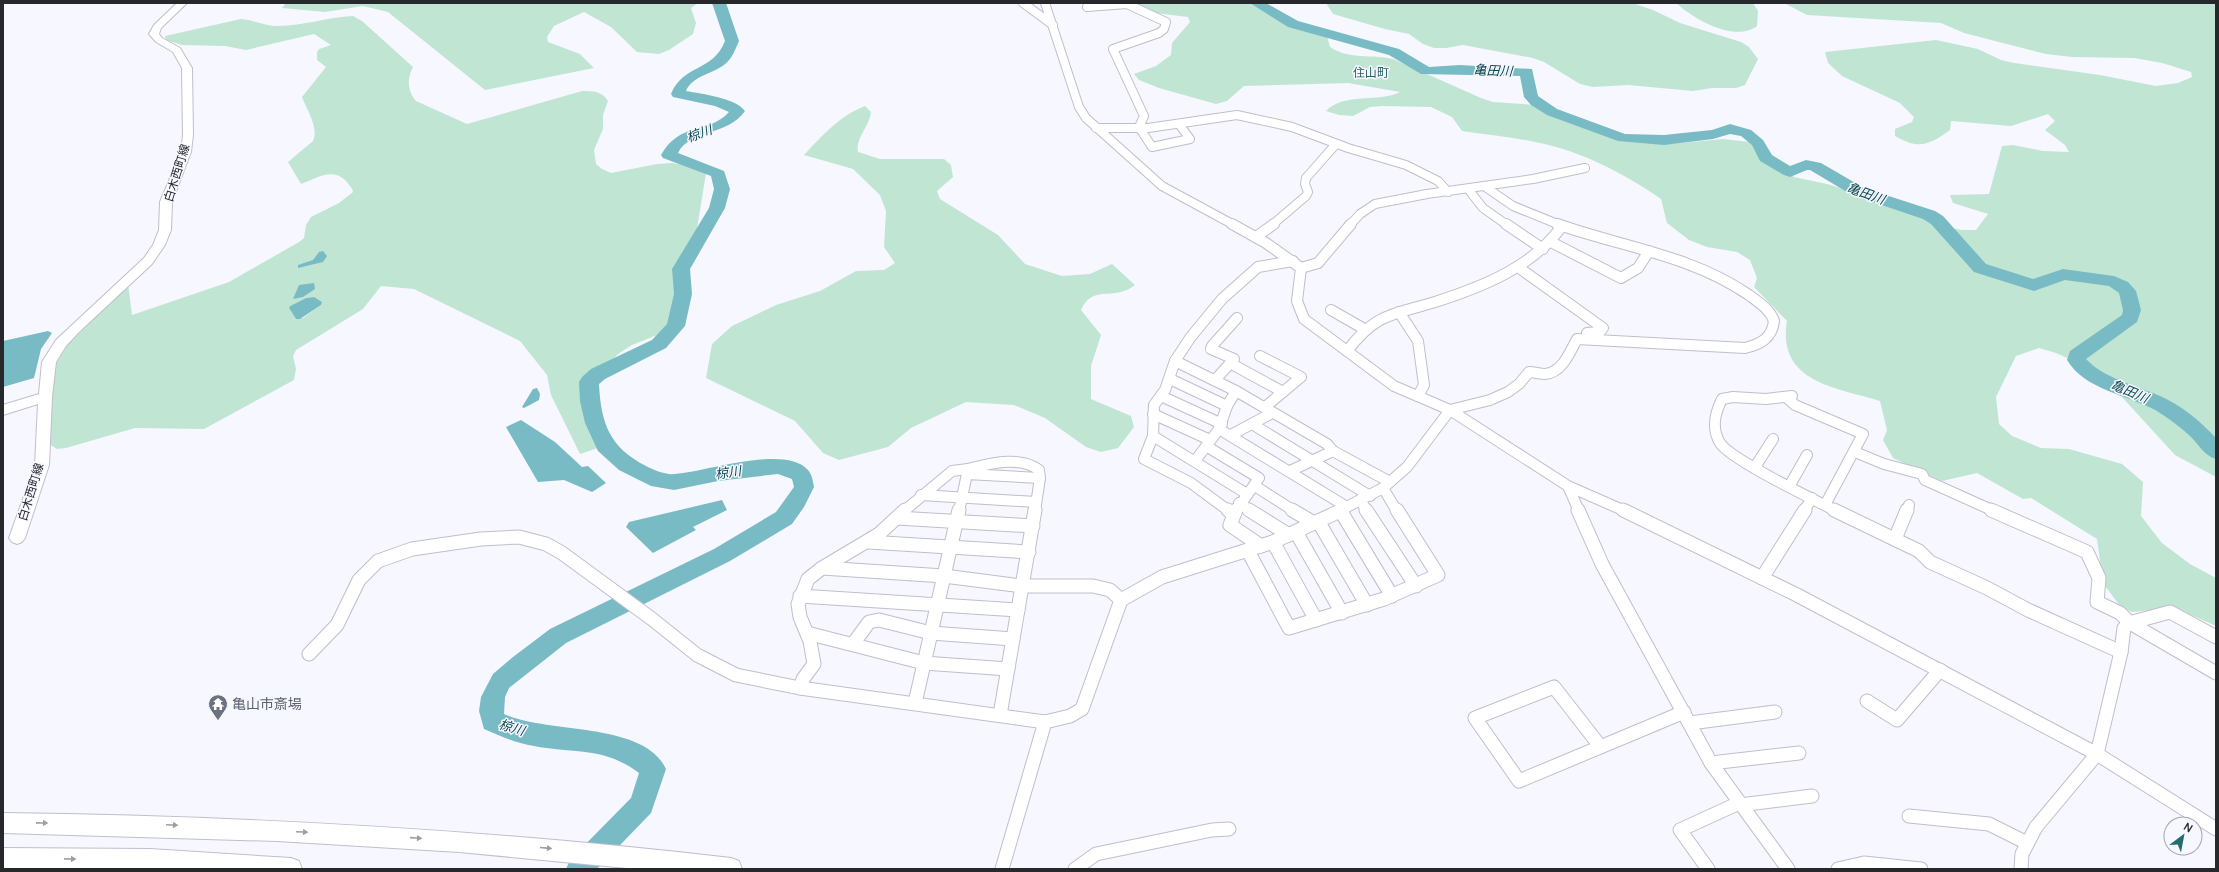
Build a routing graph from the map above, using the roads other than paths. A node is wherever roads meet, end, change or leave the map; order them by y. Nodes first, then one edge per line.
1 (182, 3) edge
2 (1023, 3) edge
3 (1045, 3) edge
4 (1087, 7) dead end
5 (1053, 25) junction
6 (1179, 124) junction
7 (1139, 127) junction
8 (1096, 128) junction
9 (1336, 144) junction
10 (1585, 168) dead end
11 (1484, 186) junction
12 (1468, 188) junction
13 (1448, 192) junction
14 (1562, 226) junction
15 (1256, 237) junction
16 (1552, 242) junction
17 (1543, 249) junction
18 (1649, 251) junction
19 (1297, 265) junction
20 (1518, 267) junction
21 (1331, 310) dead end
22 (1399, 312) junction
23 (1237, 318) dead end
24 (1366, 330) junction
25 (1577, 339) junction
26 (1347, 351) junction
27 (1260, 356) dead end
28 (1175, 361) junction
29 (1230, 363) junction
30 (1170, 379) junction
31 (1215, 380) junction
32 (1236, 390) junction
33 (1283, 392) junction
34 (45, 396) junction
35 (1161, 396) junction
36 (1418, 396) junction
37 (1227, 406) junction
38 (3, 410) edge
39 (1269, 410) junction
40 (1450, 410) junction
41 (1153, 414) junction
42 (1252, 424) junction
43 (1220, 426) junction
44 (1231, 435) junction
45 (1153, 436) junction
46 (1772, 439) dead end
47 (1208, 443) junction
48 (1333, 451) junction
49 (1855, 452) junction
50 (1807, 455) dead end
51 (1195, 461) junction
52 (1311, 461) junction
53 (1755, 467) junction
54 (1290, 471) junction
55 (967, 472) junction
56 (1386, 485) junction
57 (1790, 485) junction
58 (1568, 486) junction
59 (1247, 494) junction
60 (921, 495) junction
61 (961, 498) junction
62 (1365, 498) junction
63 (1812, 498) junction
64 (1036, 502) junction
65 (1825, 506) junction
66 (1909, 506) dead end
67 (1343, 509) junction
68 (1232, 514) junction
69 (897, 518) junction
70 (955, 522) junction
71 (1316, 522) junction
72 (1033, 526) junction
73 (1292, 534) junction
74 (17, 538) dead end
75 (1895, 539) junction
76 (868, 542) junction
77 (1273, 542) junction
78 (1260, 546) junction
79 (949, 547) junction
80 (1248, 551) junction
81 (1029, 552) junction
82 (822, 568) junction
83 (944, 576) junction
84 (1762, 578) junction
85 (1022, 586) junction
86 (1416, 586) junction
87 (800, 596) junction
88 (1392, 596) junction
89 (1121, 600) junction
90 (937, 605) junction
91 (1368, 605) junction
92 (1018, 610) junction
93 (1342, 613) junction
94 (1316, 620) junction
95 (2130, 623) junction
96 (807, 633) junction
97 (931, 633) junction
98 (2216, 637) edge
99 (1013, 639) junction
100 (853, 644) junction
101 (2121, 652) junction
102 (310, 654) dead end
103 (924, 663) junction
104 (1008, 669) junction
105 (1940, 670) junction
106 (2216, 674) edge
107 (800, 688) junction
108 (1867, 701) dead end
109 (915, 703) junction
110 (1775, 712) dead end
111 (1000, 716) junction
112 (1687, 718) junction
113 (1045, 722) junction
114 (1600, 746) junction
115 (1799, 753) dead end
116 (2097, 754) junction
117 (1711, 763) junction
118 (1812, 796) dead end
119 (1740, 804) junction
120 (1909, 816) dead end
121 (3, 823) edge
122 (1229, 829) dead end
123 (2216, 829) edge
124 (2027, 843) junction
125 (3, 859) edge
126 (291, 869) edge
127 (731, 869) edge
128 (1002, 869) edge
129 (1075, 869) edge
130 (1708, 869) edge
131 (1788, 869) edge
132 (1838, 869) edge
133 (1921, 869) edge
134 (2021, 869) edge

1 - 34 main road, 白木西町線
2 - 5 street
3 - 5 street
4 - 7 street
5 - 8 street
6 - 7 street
6 - 7 street
6 - 9 street
7 - 8 street
8 - 15 street
9 - 13 street
9 - 15 street
10 - 11 street
11 - 12 street
11 - 14 street
12 - 13 street
12 - 17 street
13 - 19 street
14 - 16 street
14 - 18 street
15 - 19 street
16 - 17 street
16 - 18 street
17 - 20 street
18 - 25 street
19 - 26 street
19 - 28 street
20 - 22 street
20 - 25 street
21 - 24 street
22 - 24 street
22 - 36 street
23 - 29 street
24 - 26 street
25 - 40 street
26 - 36 street
27 - 33 street
28 - 30 street
28 - 31 street
29 - 31 street
29 - 33 street
30 - 35 street
30 - 37 street
31 - 32 street
32 - 37 street
32 - 39 street
33 - 39 street
34 - 38 main road
34 - 74 main road, 白木西町線
35 - 41 street
35 - 43 street
36 - 40 street
37 - 43 street
39 - 42 street
39 - 48 street
40 - 56 street
40 - 58 street
41 - 45 street
41 - 47 street
42 - 44 street
42 - 52 street
43 - 44 street
43 - 47 street
44 - 54 street
45 - 51 street
45 - 68 street
46 - 53 street
47 - 51 street
47 - 59 street
48 - 52 street
48 - 56 street
49 - 53 street
49 - 65 street
49 - 95 street
50 - 57 street
51 - 59 street
52 - 54 street
52 - 62 street
53 - 57 street
54 - 67 street
55 - 60 street
55 - 61 street
55 - 64 street
56 - 62 street
56 - 86 street
57 - 63 street
58 - 84 street
58 - 112 street
59 - 68 street
59 - 71 street
59 - 73 street
60 - 61 street
60 - 69 street
61 - 64 street
61 - 70 street
62 - 67 street
62 - 86 street
63 - 65 street
63 - 84 street
64 - 72 street
65 - 75 street
66 - 75 street
67 - 71 street
67 - 88 street
68 - 78 street
69 - 70 street
69 - 76 street
70 - 72 street
70 - 79 street
71 - 73 street
71 - 91 street
72 - 81 street
73 - 77 street
73 - 93 street
75 - 101 street
76 - 79 street
76 - 82 street
77 - 78 street
77 - 94 street
78 - 80 street
79 - 81 street
79 - 83 street
80 - 89 street
80 - 94 street
81 - 85 street
82 - 83 street
82 - 87 street
83 - 85 street
83 - 90 street
84 - 105 street
85 - 89 street
85 - 92 street
86 - 88 street
87 - 90 street
87 - 96 street
88 - 91 street
89 - 113 street
90 - 92 street
90 - 97 street
91 - 93 street
92 - 99 street
93 - 94 street
95 - 98 street
95 - 101 street
95 - 106 street
96 - 100 street
96 - 107 street
97 - 99 street
97 - 100 street
97 - 103 street
99 - 104 street
100 - 103 street
101 - 116 street
102 - 107 street
103 - 104 street
103 - 109 street
104 - 111 street
105 - 108 street
105 - 116 street
107 - 109 street
109 - 111 street
110 - 112 street
111 - 113 street
112 - 114 street
112 - 117 street
113 - 128 street
114 - 114 street
115 - 117 street
116 - 123 street
116 - 124 street
117 - 119 street
118 - 119 street
119 - 130 street
119 - 131 street
120 - 124 street
121 -> 127 highway
122 - 129 street
124 - 134 street
125 -> 126 highway
132 - 133 street

